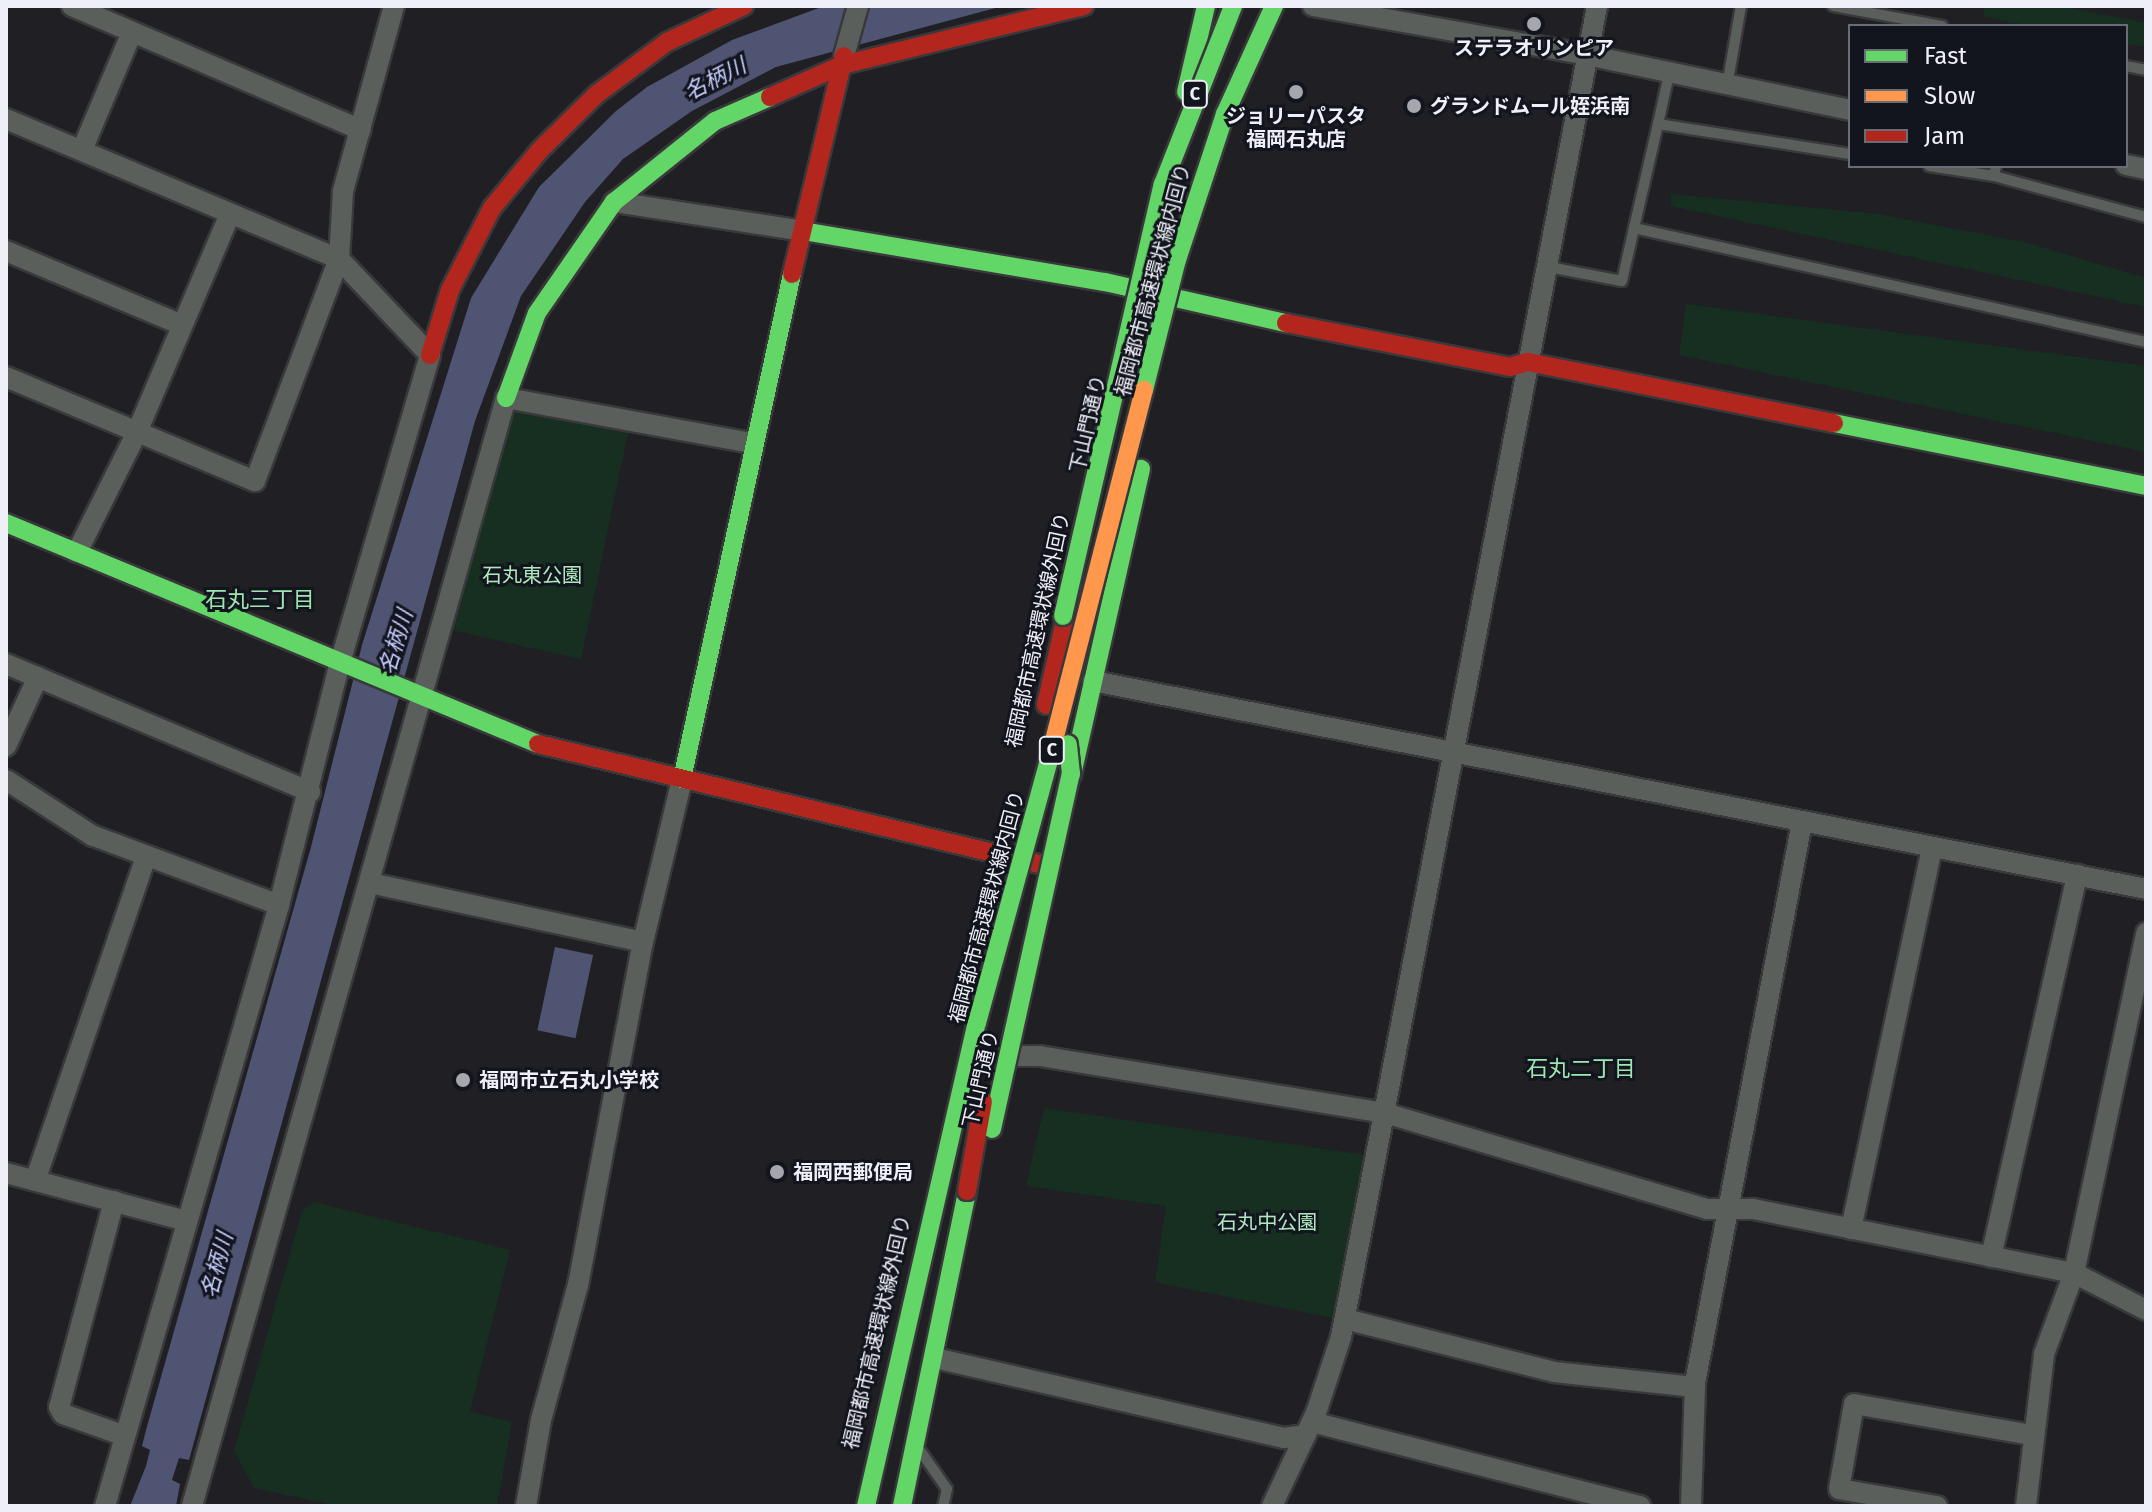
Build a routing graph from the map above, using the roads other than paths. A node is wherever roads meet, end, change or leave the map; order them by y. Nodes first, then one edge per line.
1 (72, 6) edge
2 (394, 6) edge
3 (744, 6) edge
4 (858, 6) edge
5 (1084, 6) edge
6 (1206, 6) edge
7 (1233, 6) edge
8 (1248, 6) edge
9 (1274, 6) edge
10 (1313, 6) edge
11 (1597, 6) edge
12 (1741, 6) edge
13 (1833, 6) edge
14 (1931, 24) edge
15 (132, 32) junction
16 (1587, 55) junction
17 (843, 60) junction
18 (1669, 74) junction
19 (1727, 86) junction
20 (1848, 110) edge
21 (6, 119) edge
22 (1658, 124) junction
23 (361, 130) junction
24 (82, 150) junction
25 (1848, 154) edge
26 (1955, 168) edge
27 (1995, 171) edge
28 (614, 202) junction
29 (230, 214) junction
30 (2146, 217) edge
31 (1634, 228) junction
32 (803, 231) junction
33 (6, 251) edge
34 (339, 259) junction
35 (1549, 267) junction
36 (1141, 291) junction
37 (1179, 302) junction
38 (180, 324) junction
39 (2146, 342) edge
40 (430, 355) junction
41 (1528, 362) junction
42 (6, 377) edge
43 (506, 398) junction
44 (137, 432) junction
45 (751, 443) junction
46 (2146, 486) edge
47 (6, 523) edge
48 (77, 552) junction
49 (1058, 640) junction
50 (340, 662) junction
51 (6, 664) edge
52 (38, 677) junction
53 (1093, 681) junction
54 (418, 695) junction
55 (6, 746) edge
56 (1458, 750) junction
57 (682, 779) junction
58 (6, 780) edge
59 (310, 792) junction
60 (1802, 822) junction
61 (1932, 847) junction
62 (146, 856) junction
63 (1017, 859) junction
64 (1051, 868) junction
65 (2077, 875) junction
66 (370, 883) junction
67 (2146, 889) edge
68 (279, 905) junction
69 (2146, 933) edge
70 (643, 942) junction
71 (1010, 1056) junction
72 (1385, 1113) junction
73 (6, 1173) edge
74 (36, 1178) junction
75 (114, 1201) junction
76 (1729, 1210) junction
77 (186, 1221) junction
78 (1851, 1229) junction
79 (1991, 1257) junction
80 (2074, 1273) junction
81 (2146, 1310) edge
82 (1345, 1319) junction
83 (939, 1359) junction
84 (1694, 1387) junction
85 (1309, 1428) junction
86 (2032, 1435) junction
87 (125, 1436) junction
88 (918, 1447) junction
89 (105, 1506) edge
90 (192, 1506) edge
91 (526, 1506) edge
92 (859, 1506) edge
93 (866, 1506) edge
94 (881, 1506) edge
95 (903, 1506) edge
96 (943, 1506) edge
97 (1272, 1506) edge
98 (1640, 1506) edge
99 (1691, 1506) edge
100 (1937, 1506) edge
101 (2026, 1506) edge

1 - 15 street
2 - 23 street
3 - 40 main road
4 - 17 street
5 - 17 main road
6 - 36 main road, 下山門通り
7 - 49 main road, 福岡都市高速環状線外回り / C, bridge
8 - 37 main road, 下山門通り
9 - 63 main road, 福岡都市高速環状線内回り / C, bridge
10 - 16 street
11 - 16 street
12 - 19 lane
13 - 14 lane
15 - 23 street
15 - 24 street
16 - 18 street
16 - 35 street
17 - 28 main road
17 - 32 main road
18 - 19 street
18 - 22 lane
19 - 20 street
21 - 24 street
22 - 25 lane
22 - 31 lane
23 - 34 street
24 - 29 street
26 - 27 lane
27 - 30 lane
28 - 32 street
28 - 43 main road
29 - 34 street
29 - 38 street
31 - 35 lane
31 - 39 lane
32 - 36 main road
32 - 45 main road
33 - 38 street
34 - 40 street
34 - 44 street
35 - 41 street
36 - 37 main road
36 - 63 main road, 下山門通り
37 - 41 main road
37 - 53 main road, 下山門通り
38 - 44 street
40 - 50 street
41 - 46 main road
41 - 56 street
42 - 44 street
43 - 45 street
43 - 54 street
44 - 48 street
45 - 57 main road
47 - 48 main road
48 - 50 main road
49 - 92 main road, 福岡都市高速環状線外回り / C, bridge
49 - 94 main road, bridge
50 - 54 main road
50 - 59 street
51 - 52 street
52 - 55 street
52 - 59 street
53 - 56 street
53 - 64 main road, 下山門通り
54 - 57 main road
54 - 66 street
56 - 60 street
56 - 72 street
57 - 63 main road
57 - 70 street
58 - 62 street
59 - 68 street
60 - 61 street
60 - 76 street
61 - 65 street
61 - 78 street
62 - 68 street
62 - 74 street
63 - 64 main road
63 - 92 main road, 下山門通り
63 - 93 main road, 福岡都市高速環状線内回り / C, bridge
63 - 95 main road, bridge
64 - 71 main road, 下山門通り
65 - 67 street
65 - 79 street
66 - 70 street
66 - 90 street
68 - 77 street
69 - 80 street
70 - 91 street
71 - 72 street
71 - 83 main road, 下山門通り
72 - 76 street
72 - 82 street
73 - 74 street
74 - 75 street
75 - 77 street
75 - 87 street
76 - 78 street
76 - 84 street
77 - 87 street
78 - 79 street
79 - 80 street
80 - 81 street
80 - 86 street
82 - 84 street
82 - 85 street
83 - 85 street
83 - 88 main road, 下山門通り
84 - 99 street
85 - 97 street
85 - 98 street
86 - 100 street
86 - 101 street
87 - 89 street
88 - 95 main road, 下山門通り
88 - 96 lane

